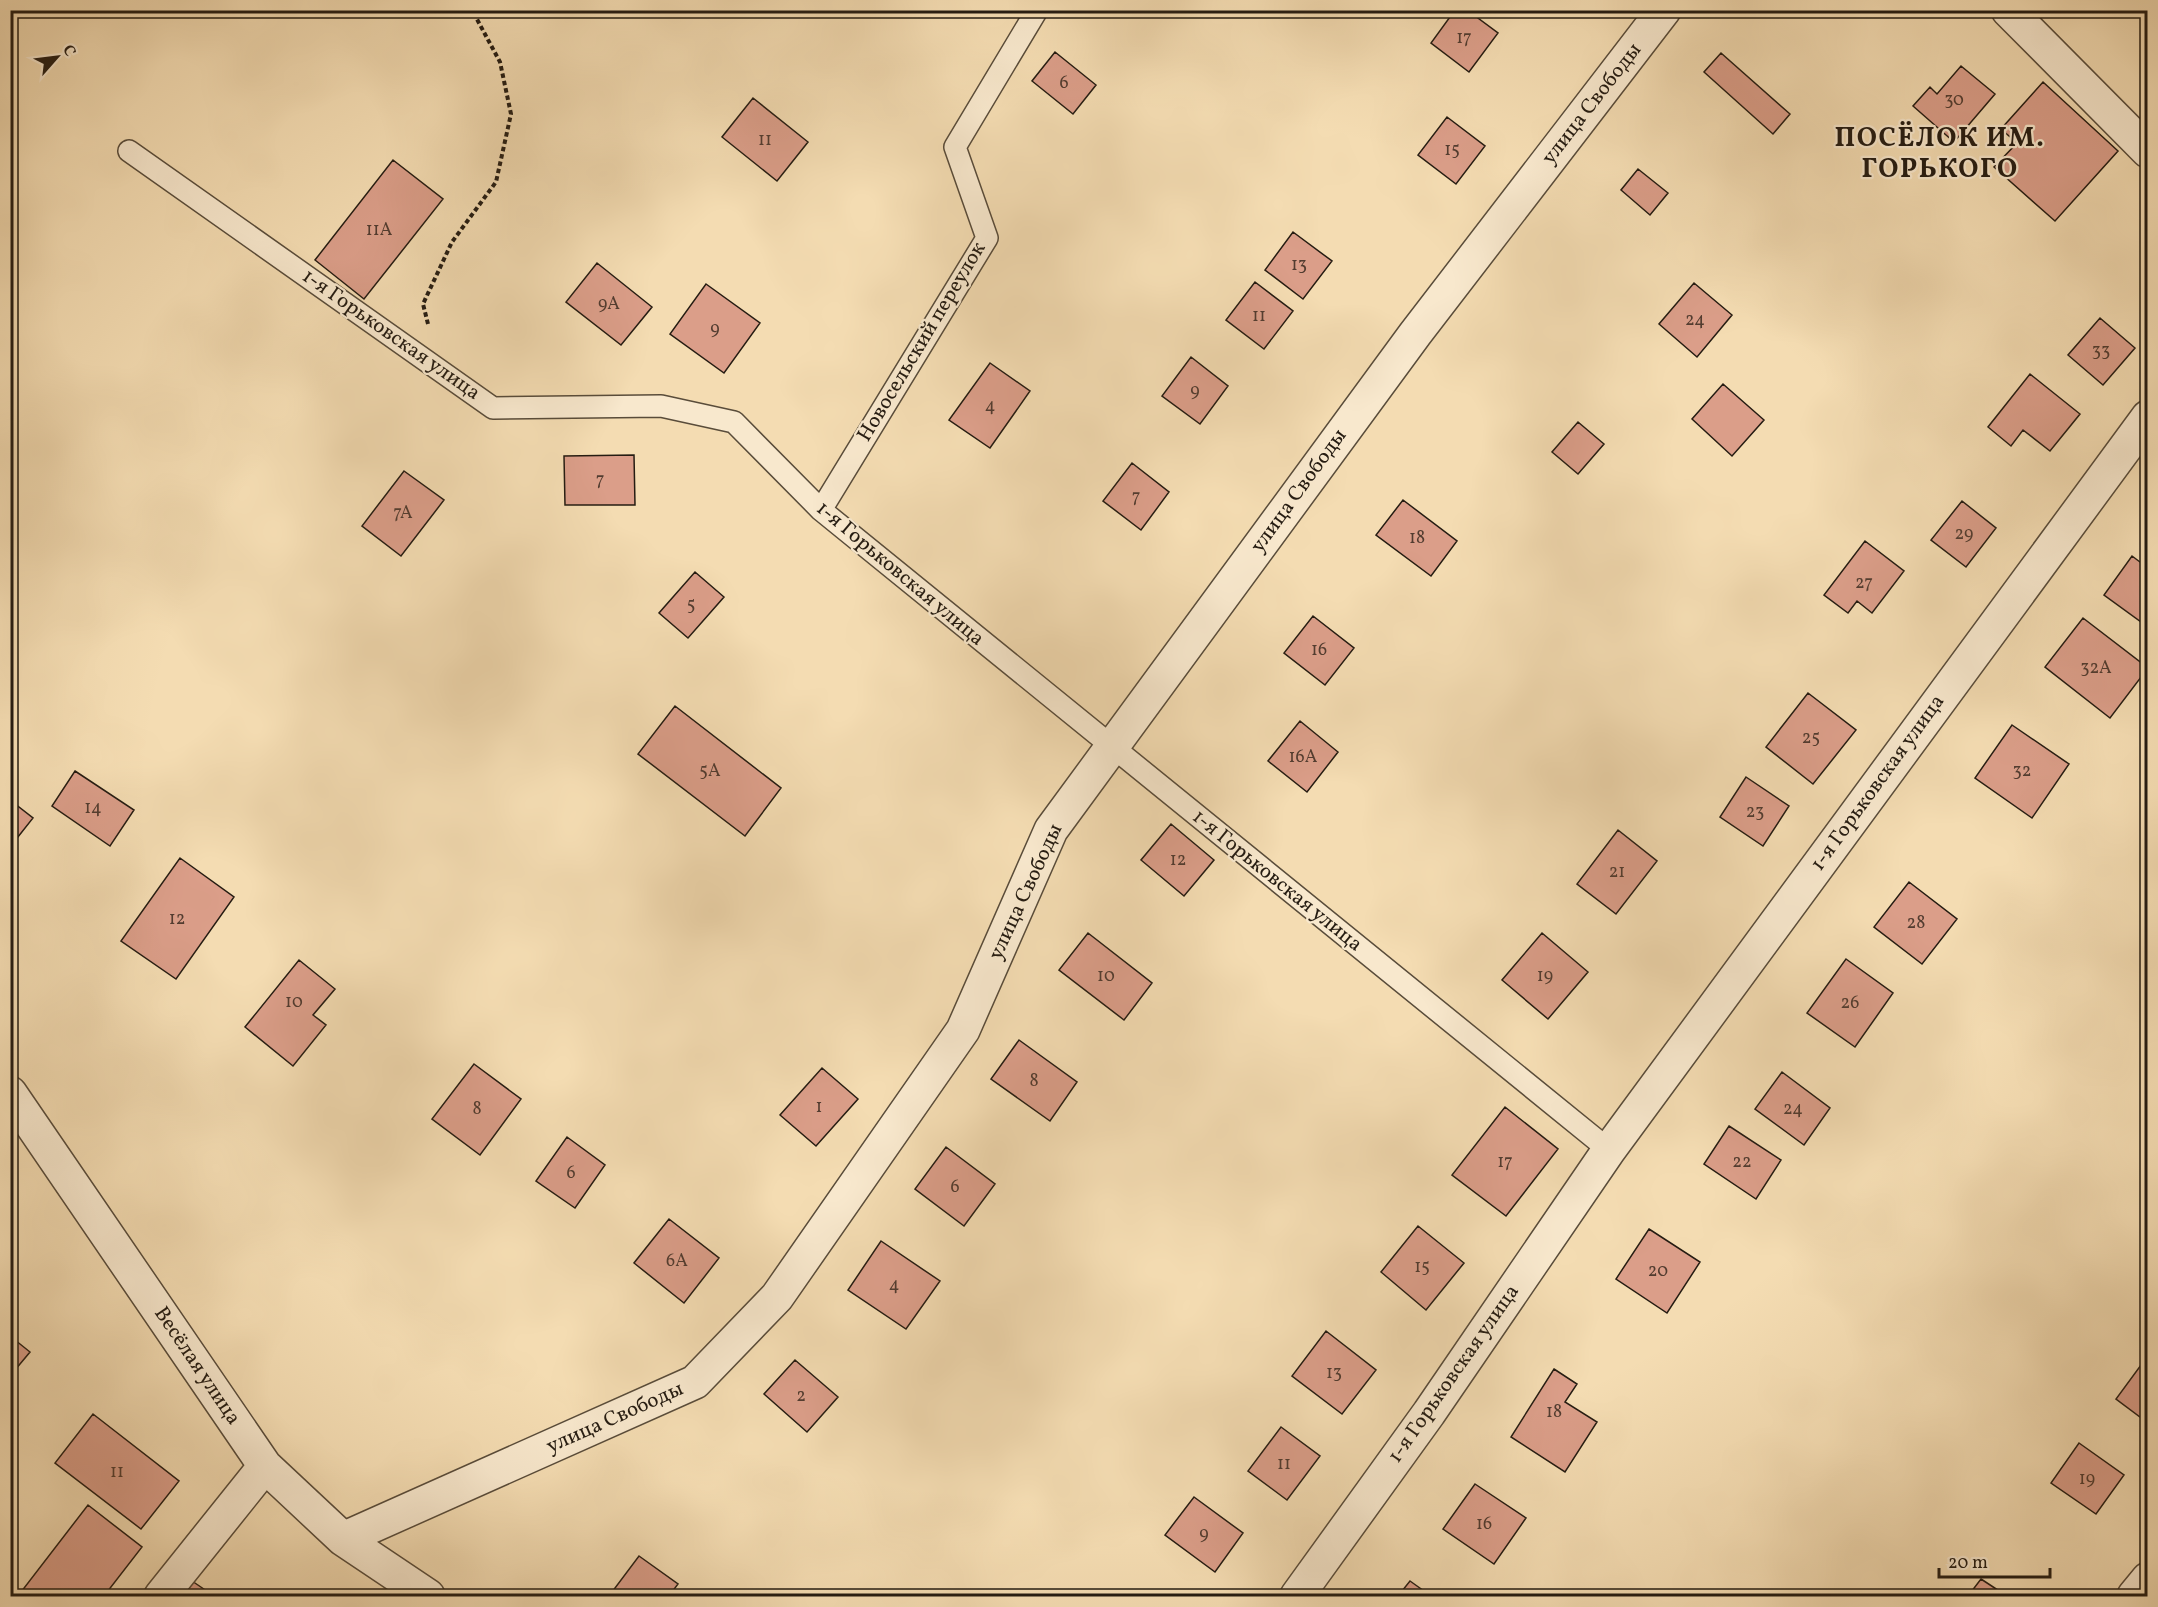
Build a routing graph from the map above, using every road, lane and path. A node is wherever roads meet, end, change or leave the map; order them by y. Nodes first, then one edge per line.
1 (472, 10) edge
2 (1037, 10) edge
3 (1664, 10) edge
4 (2008, 10) edge
5 (129, 151) dead end
6 (2148, 151) edge
7 (430, 333) dead end
8 (2148, 417) edge
9 (821, 510) junction
10 (1111, 746) junction
11 (10, 1093) edge
12 (1609, 1150) junction
13 (265, 1466) junction
14 (342, 1539) junction
15 (2148, 1579) edge
16 (161, 1596) edge
17 (428, 1596) edge
18 (1297, 1596) edge
19 (2134, 1596) edge

1 - 7 path
2 - 9 lane, Новосельский переулок
3 - 10 street, улица Свободы
4 - 6 street
5 - 9 lane, 1-я Горьковская улица
8 - 12 street, 1-я Горьковская улица
9 - 10 lane, 1-я Горьковская улица
10 - 12 lane, 1-я Горьковская улица
10 - 14 street, улица Свободы
11 - 13 street, Весёлая улица
12 - 18 street, 1-я Горьковская улица
13 - 14 street, Весёлая улица
13 - 16 street
14 - 17 street, Весёлая улица
15 - 19 street

